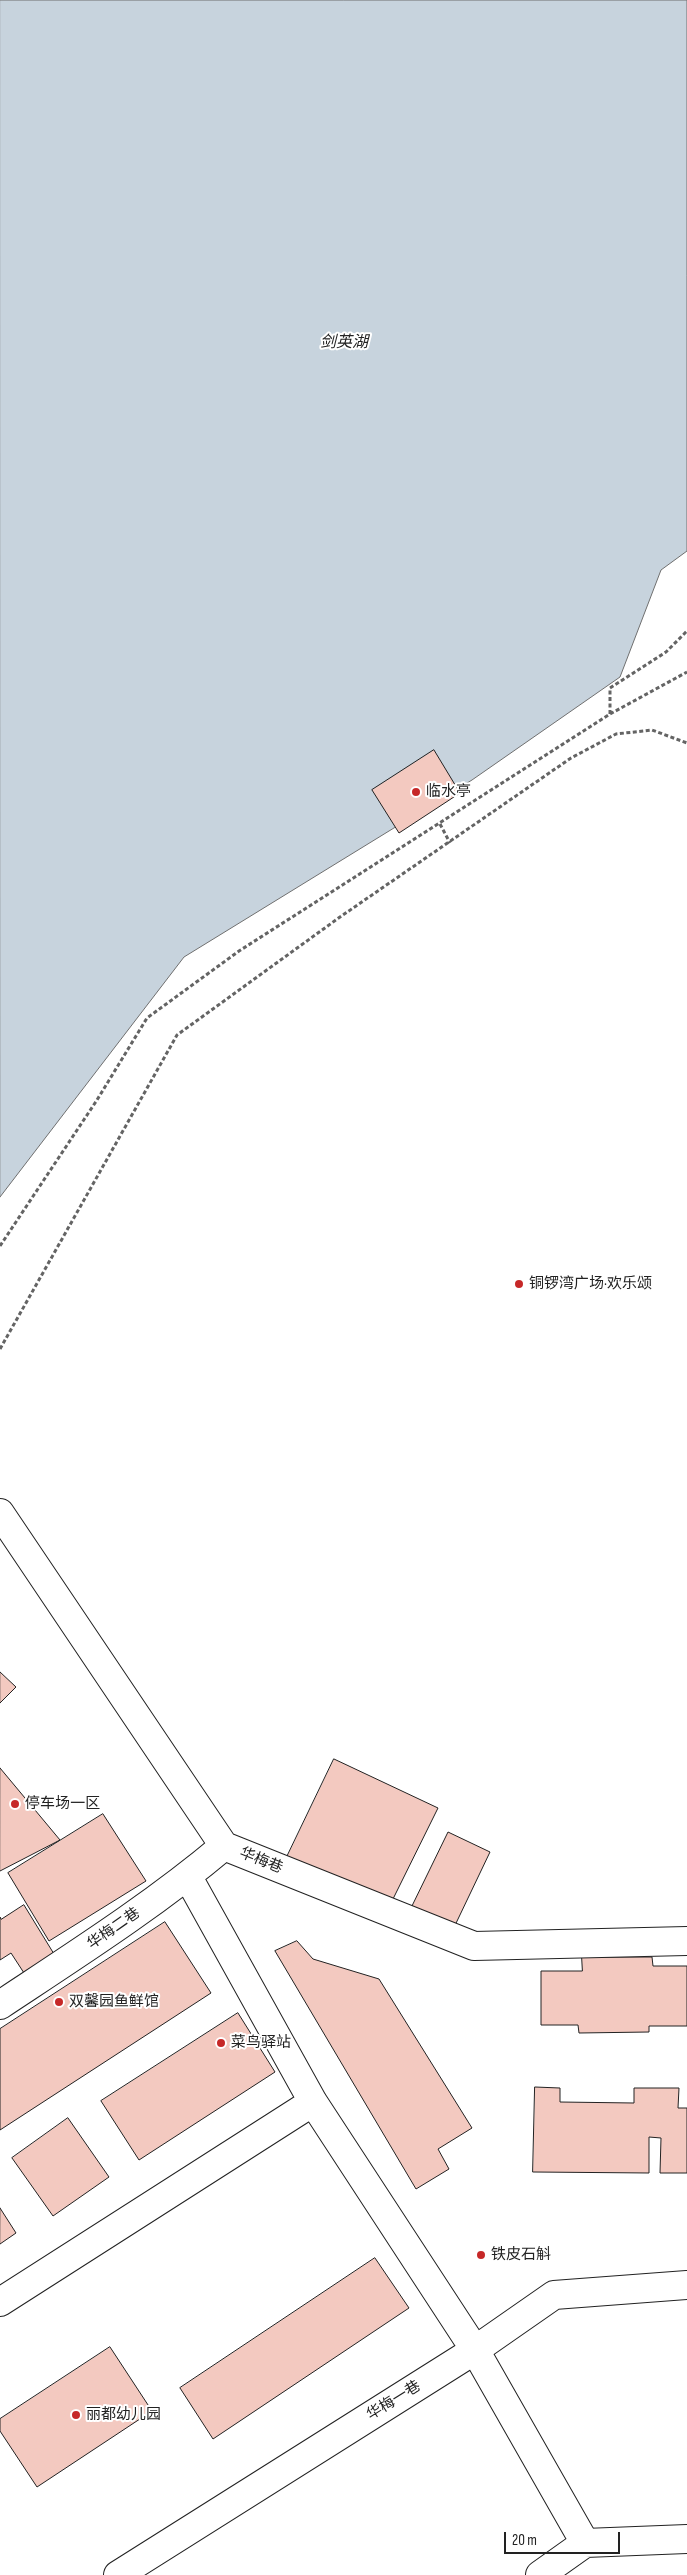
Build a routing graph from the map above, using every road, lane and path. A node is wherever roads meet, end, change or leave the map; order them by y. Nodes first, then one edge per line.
1 (687, 630) edge
2 (687, 672) edge
3 (610, 714) junction
4 (687, 743) edge
5 (440, 824) junction
6 (450, 843) junction
7 (0, 1246) edge
8 (0, 1349) edge
9 (0, 1513) edge
10 (224, 1846) junction
11 (188, 1877) junction
12 (687, 1941) edge
13 (0, 2005) edge
14 (313, 2102) junction
15 (687, 2285) edge
16 (0, 2302) edge
17 (475, 2350) junction
18 (687, 2539) edge
19 (585, 2543) junction
20 (118, 2575) edge
21 (540, 2575) edge

1 - 3 path
2 - 3 path
3 - 5 path
4 - 6 path
5 - 6 path
5 - 7 path
6 - 8 path
9 - 10 street, 华梅巷
10 - 11 street, 华梅二巷
10 - 12 street, 华梅巷
11 - 13 street, 华梅二巷
11 - 14 street
14 - 16 street
14 - 17 street
15 - 17 street, 华梅一巷
17 - 19 street
17 - 20 street, 华梅一巷
18 - 19 street
19 - 21 street

